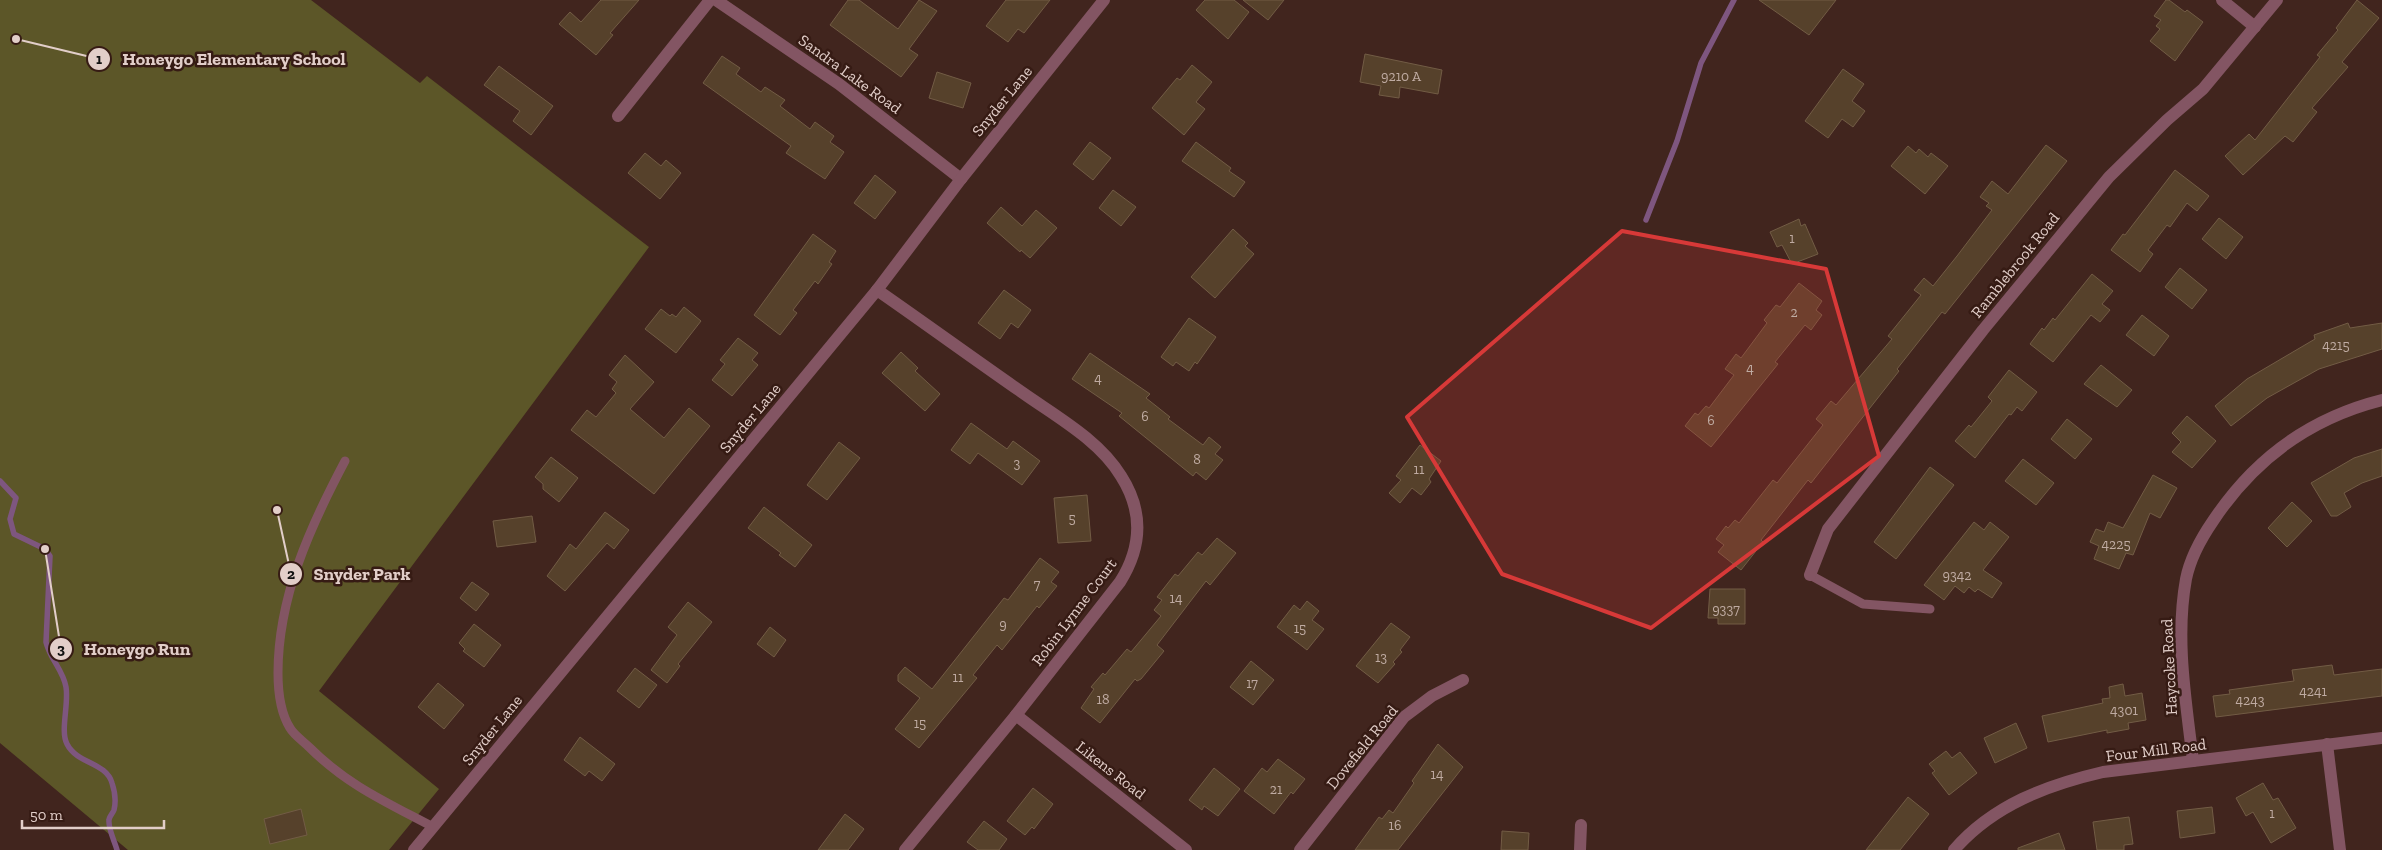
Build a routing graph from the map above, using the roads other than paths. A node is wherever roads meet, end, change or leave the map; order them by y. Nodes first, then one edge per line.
1 (710, 0) edge
2 (716, 0) edge
3 (1104, 0) edge
4 (2222, 0) edge
5 (2277, 0) edge
6 (2255, 27) junction
7 (618, 116) dead end
8 (961, 179) junction
9 (877, 290) junction
10 (2382, 400) edge
11 (345, 461) dead end
12 (1810, 574) joint
13 (1930, 609) dead end
14 (1463, 680) dead end
15 (1016, 715) junction
16 (2382, 738) edge
17 (2327, 744) junction
18 (2193, 761) junction
19 (1581, 825) dead end
20 (433, 827) junction
21 (414, 850) edge
22 (905, 850) edge
23 (1186, 850) edge
24 (1300, 850) edge
25 (1580, 850) edge
26 (1954, 850) edge
27 (2340, 850) edge

1 - 7 street
2 - 8 street, Sandra Lake Road
3 - 8 street, Snyder Lane
4 - 6 street
5 - 6 street, Ramblebrook Road
6 - 12 street, Ramblebrook Road
8 - 9 street, Snyder Lane
9 - 15 street, Robin Lynne Court
9 - 20 street, Snyder Lane
10 - 18 street, Haycoke Road
11 - 20 lane
12 - 13 lane
14 - 24 street, Dovefield Road
15 - 22 street, Robin Lynne Court
15 - 23 street, Likens Road
16 - 17 street, Four Mill Road
17 - 18 street, Four Mill Road
17 - 27 street
18 - 26 street, Four Mill Road
19 - 25 street
20 - 21 street, Snyder Lane

